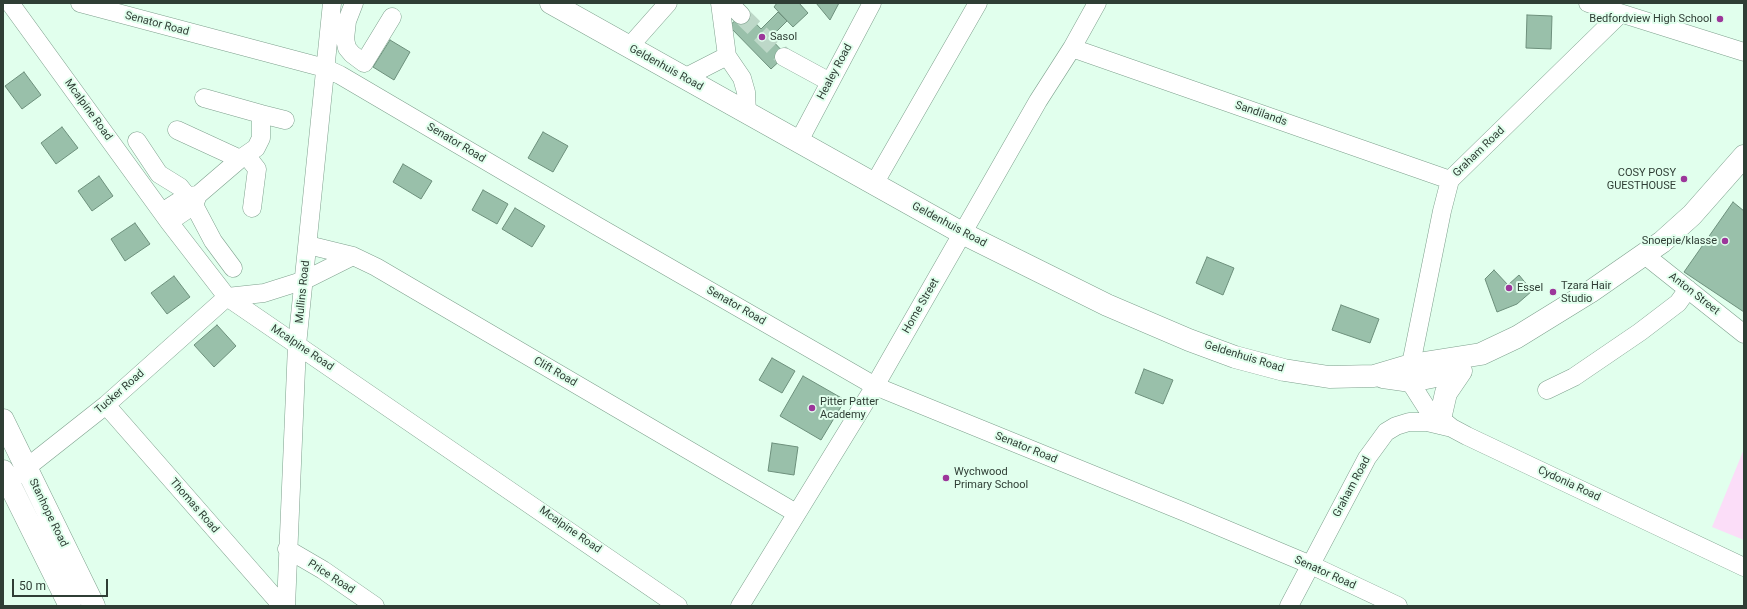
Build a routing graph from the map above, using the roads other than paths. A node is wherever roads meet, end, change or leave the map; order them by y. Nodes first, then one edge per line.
1 (80, 3) edge
2 (332, 3) edge
3 (354, 3) edge
4 (551, 3) edge
5 (668, 3) edge
6 (720, 3) edge
7 (872, 3) edge
8 (978, 3) edge
9 (1097, 3) edge
10 (1596, 4) edge
11 (9, 9) edge
12 (1620, 14) junction
13 (392, 17) dead end
14 (629, 47) junction
15 (1072, 48) junction
16 (1744, 52) edge
17 (727, 56) junction
18 (784, 57) tunnel mouth
19 (364, 63) junction
20 (325, 68) junction
21 (684, 78) junction
22 (830, 82) junction
23 (355, 83) junction
24 (204, 98) dead end
25 (747, 113) junction
26 (261, 114) junction
27 (284, 120) dead end
28 (177, 130) dead end
29 (137, 140) dead end
30 (799, 141) junction
31 (1744, 156) edge
32 (243, 157) junction
33 (1450, 180) junction
34 (874, 184) junction
35 (193, 198) junction
36 (252, 208) dead end
37 (166, 217) junction
38 (962, 233) junction
39 (308, 245) junction
40 (1653, 252) junction
41 (353, 256) junction
42 (233, 268) dead end
43 (305, 280) junction
44 (1688, 289) junction
45 (227, 297) junction
46 (1744, 334) edge
47 (1521, 342) junction
48 (297, 345) junction
49 (1461, 371) junction
50 (1411, 373) junction
51 (875, 386) junction
52 (1547, 390) dead end
53 (106, 405) junction
54 (3, 420) edge
55 (1446, 424) junction
56 (26, 468) junction
57 (6, 477) edge
58 (796, 513) junction
59 (287, 549) junction
60 (1311, 566) junction
61 (1744, 567) edge
62 (70, 606) edge
63 (94, 606) edge
64 (282, 606) edge
65 (286, 606) edge
66 (375, 606) edge
67 (678, 606) edge
68 (740, 606) edge
69 (1289, 606) edge
70 (1398, 606) edge

1 - 20 street, Senator Road
2 - 20 street, Mullins Road
3 - 19 street
4 - 14 main road, Geldenhuis Road
5 - 14 street
6 - 17 street
7 - 22 street, Healey Road
8 - 34 street
9 - 15 street, Home Street
10 - 12 street
11 - 37 street, Mcalpine Road
12 - 16 street
12 - 33 street, Graham Road
13 - 19 street
14 - 21 main road, Geldenhuis Road
15 - 33 street, Sandilands
15 - 38 street, Home Street
17 - 21 street
17 - 25 street
18 - 22 street
19 - 23 street
20 - 23 street, Senator Road
20 - 39 street, Mullins Road
21 - 25 main road, Geldenhuis Road
22 - 30 street, Healey Road
23 - 51 street, Senator Road
24 - 26 street
25 - 30 main road, Geldenhuis Road
26 - 27 street
26 - 32 street
28 - 32 street
29 - 35 street
30 - 34 main road, Geldenhuis Road
31 - 40 main road, Geldenhuis Road
32 - 35 street
32 - 36 street
33 - 50 street, Graham Road
34 - 38 main road, Geldenhuis Road
35 - 37 street
35 - 42 street
37 - 45 street, Mcalpine Road
38 - 50 main road, Geldenhuis Road
38 - 51 street, Home Street
39 - 41 street, Clift Road
39 - 43 street, Mullins Road
40 - 44 street, Anton Street
40 - 47 main road, Geldenhuis Road
41 - 43 street
41 - 58 street, Clift Road
43 - 45 street
43 - 48 street, Mullins Road
44 - 46 street, Anton Street
44 - 52 street
45 - 48 street, Mcalpine Road
45 - 53 street, Tucker Road
47 - 49 main road, Geldenhuis Road
47 - 50 main road, Geldenhuis Road
48 - 59 street, Mullins Road
48 - 67 street, Mcalpine Road
49 - 50 main road, Geldenhuis Road
49 - 55 main road
50 - 55 street, Cydonia Road
51 - 58 street, Home Street
51 - 60 street, Senator Road
53 - 56 street, Tucker Road
53 - 64 street, Thomas Road
54 - 56 main road, Stanhope Road
55 - 60 street, Graham Road
55 - 61 street, Cydonia Road
56 - 57 street, Tucker Road
56 - 63 main road, Stanhope Road
57 - 62 main road, Stanhope Road
58 - 68 street, Home Street
59 - 65 street, Mullins Road
59 - 66 street, Price Road
60 - 69 street, Graham Road
60 - 70 street, Senator Road

